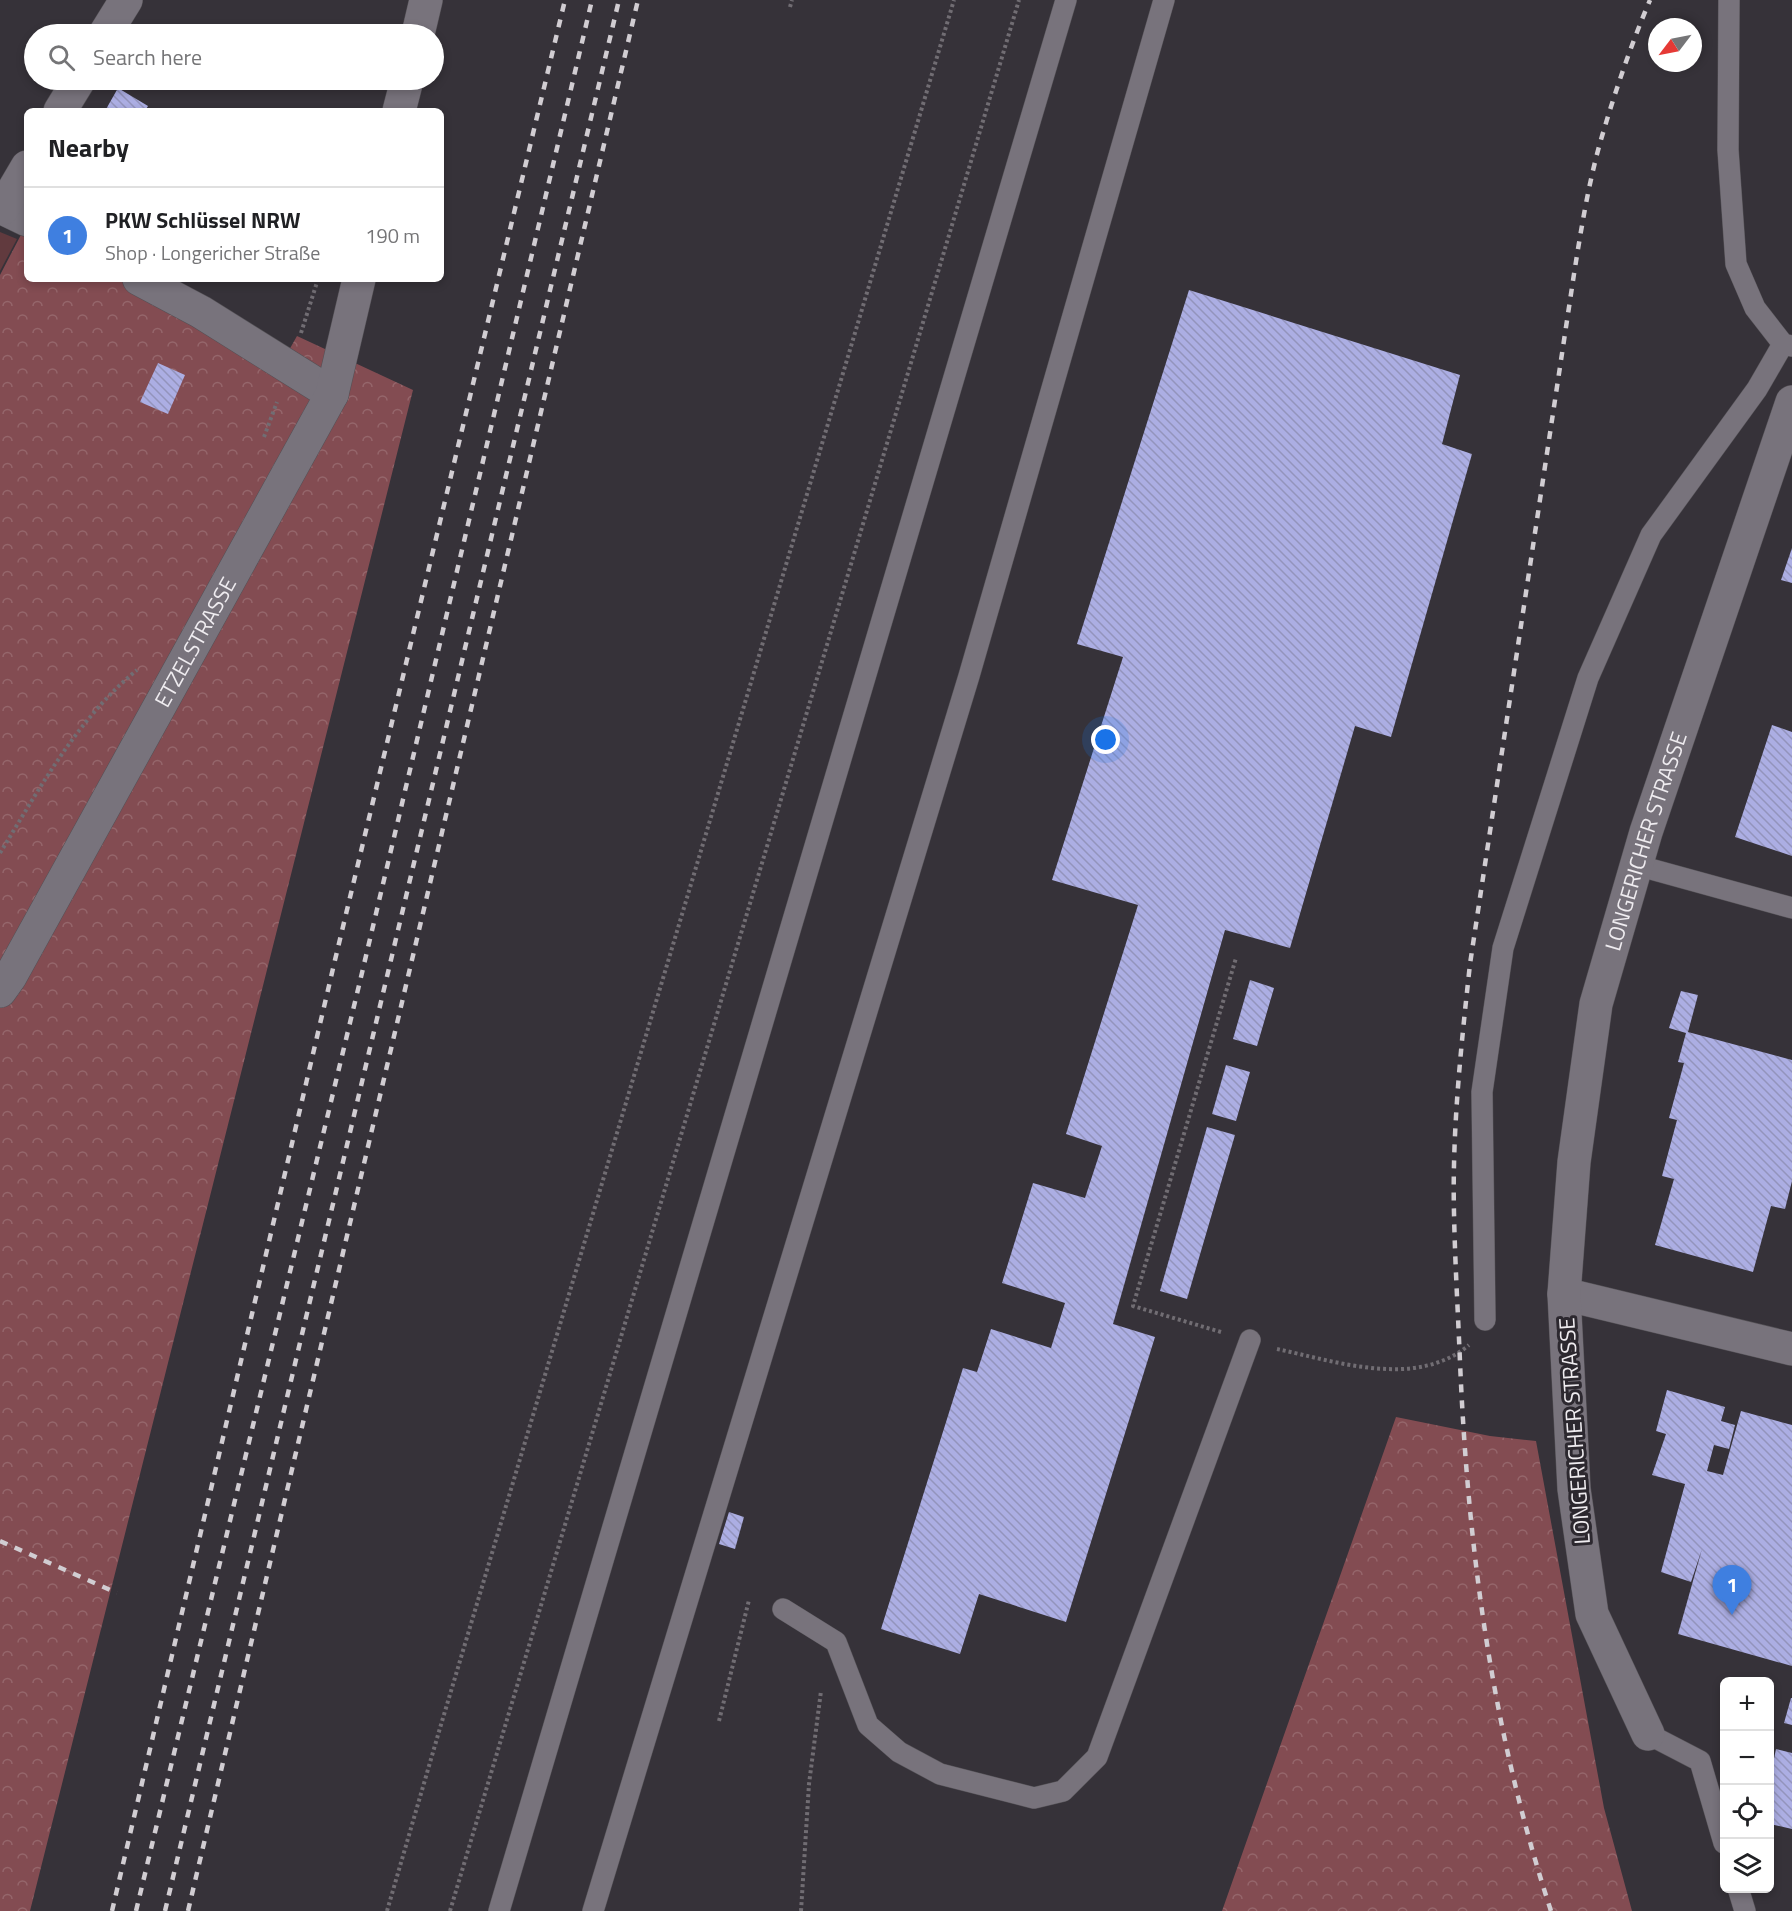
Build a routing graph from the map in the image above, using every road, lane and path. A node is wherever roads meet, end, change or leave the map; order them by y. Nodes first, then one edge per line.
1 (126, 0) edge
2 (426, 0) edge
3 (792, 0) edge
4 (954, 0) edge
5 (1019, 0) edge
6 (1066, 0) edge
7 (1164, 0) edge
8 (1729, 0) edge
9 (790, 7) dead end
10 (111, 24) edge
11 (420, 24) edge
12 (73, 90) edge
13 (404, 90) edge
14 (62, 108) edge
15 (400, 108) edge
16 (24, 175) edge
17 (10, 212) edge
18 (145, 282) edge
19 (317, 282) edge
20 (358, 282) edge
21 (1788, 345) edge
22 (290, 368) junction
23 (332, 394) junction
24 (1792, 402) edge
25 (261, 444) dead end
26 (138, 669) dead end
27 (0, 853) edge
28 (1636, 865) junction
29 (1792, 908) edge
30 (1236, 958) dead end
31 (0, 991) edge
32 (1564, 1294) junction
33 (1485, 1320) joint
34 (1250, 1341) junction
35 (1792, 1350) edge
36 (749, 1600) dead end
37 (783, 1609) dead end
38 (831, 1639) junction
39 (719, 1721) dead end
40 (1648, 1734) joint
41 (1724, 1839) edge
42 (1740, 1893) edge
43 (387, 1911) edge
44 (450, 1911) edge
45 (499, 1911) edge
46 (593, 1911) edge
47 (801, 1911) edge
48 (1745, 1911) edge

1 - 10 street
2 - 11 street
3 - 9 path
4 - 43 path
5 - 44 path
6 - 45 lane
7 - 46 lane
8 - 21 lane
12 - 14 street
13 - 15 street
16 - 17 street
18 - 22 street
19 - 22 path
20 - 23 street, ETZELSTRASSE
21 - 33 lane
22 - 23 street
22 - 25 path
23 - 31 street, ETZELSTRASSE
24 - 28 street, LONGERICHER STRASSE
26 - 27 path
28 - 29 lane
28 - 32 street, LONGERICHER STRASSE
30 - 34 path
32 - 35 street, LONGERICHER STRASSE
32 - 40 street, LONGERICHER STRASSE
33 - 34 path
34 - 38 lane
36 - 39 path
37 - 38 lane
38 - 47 path
40 - 41 lane
42 - 48 lane

